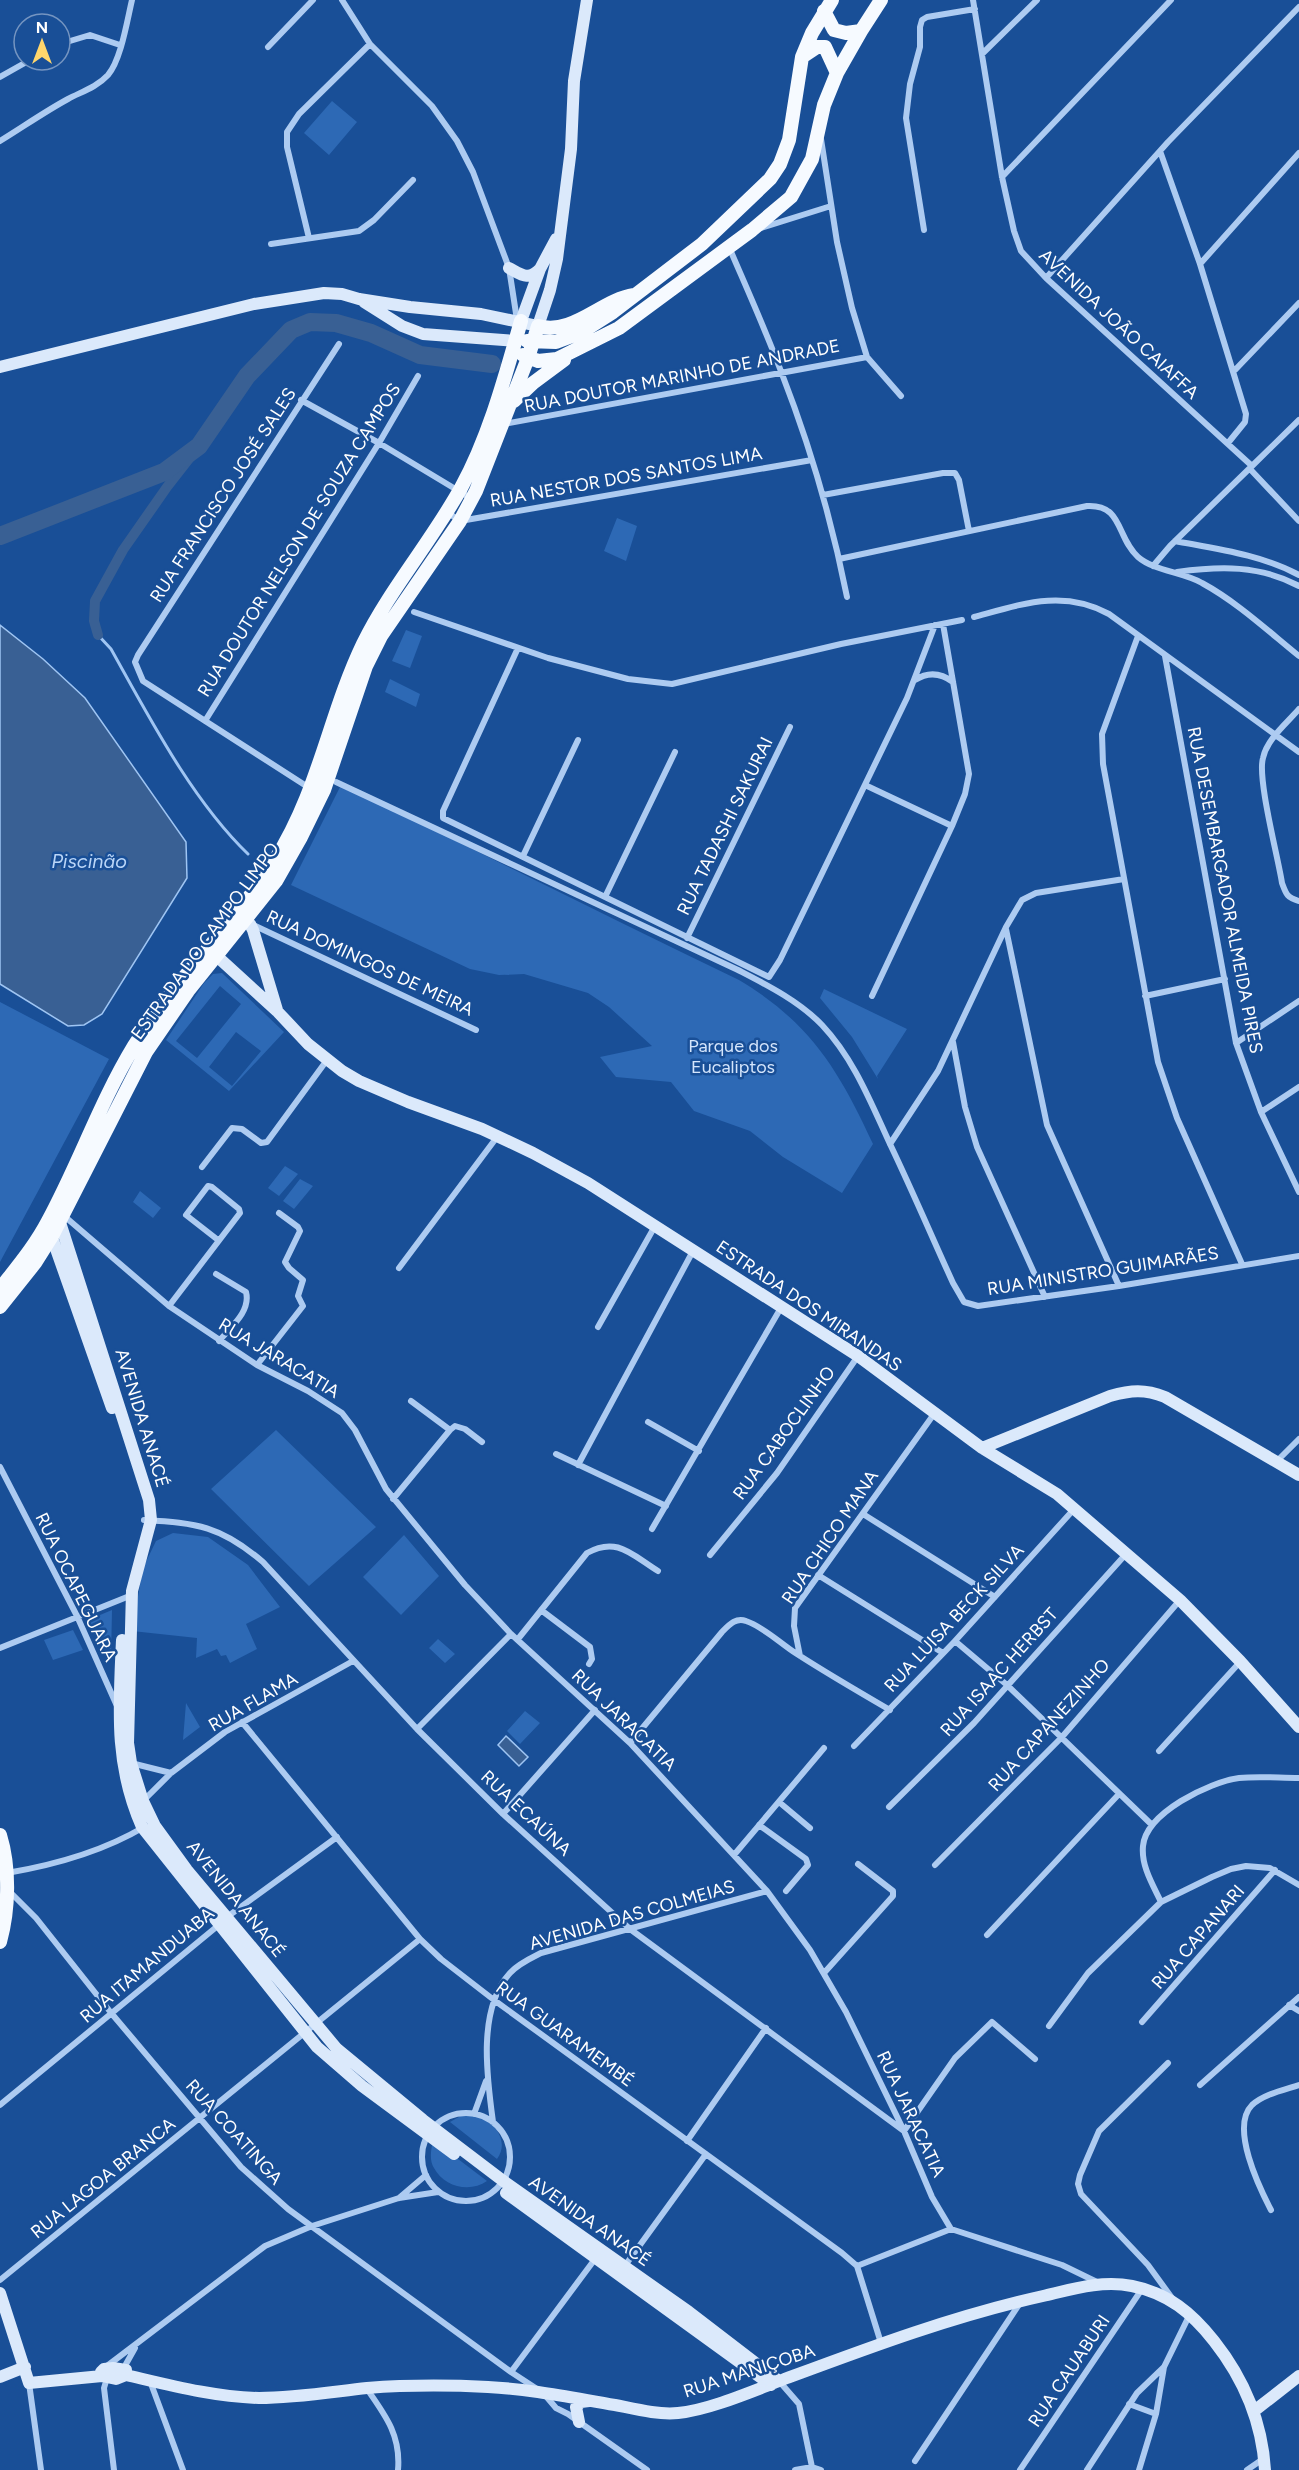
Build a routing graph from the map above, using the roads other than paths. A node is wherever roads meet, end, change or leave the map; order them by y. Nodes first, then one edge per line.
1 (132, 0) edge
2 (313, 0) edge
3 (342, 0) edge
4 (587, 0) edge
5 (881, 0) edge
6 (973, 0) edge
7 (1037, 0) edge
8 (1172, 0) edge
9 (1295, 0) edge
10 (1299, 5) edge
11 (828, 6) edge
12 (975, 9) junction
13 (861, 31) junction
14 (72, 38) edge
15 (370, 44) junction
16 (120, 45) junction
17 (268, 48) dead end
18 (982, 54) junction
19 (802, 57) junction
20 (837, 73) junction
21 (820, 130) junction
22 (0, 141) edge
23 (1160, 151) junction
24 (1299, 153) edge
25 (1002, 177) junction
26 (413, 180) dead end
27 (831, 206) junction
28 (752, 230) junction
29 (924, 230) dead end
30 (561, 231) junction
31 (309, 238) junction
32 (271, 244) dead end
33 (729, 248) junction
34 (1200, 264) junction
35 (509, 268) junction
36 (540, 269) junction
37 (1046, 278) junction
38 (634, 295) junction
39 (359, 299) junction
40 (1299, 303) edge
41 (410, 307) junction
42 (519, 321) junction
43 (402, 326) junction
44 (538, 326) junction
45 (534, 342) junction
46 (515, 343) junction
47 (339, 344) dead end
48 (573, 353) junction
49 (867, 357) junction
50 (528, 358) junction
51 (0, 367) edge
52 (1234, 370) junction
53 (782, 374) junction
54 (418, 376) dead end
55 (901, 396) dead end
56 (301, 400) junction
57 (510, 405) junction
58 (1299, 420) edge
59 (503, 424) junction
60 (379, 443) junction
61 (1228, 443) junction
62 (812, 460) junction
63 (1251, 468) junction
64 (459, 491) junction
65 (823, 495) junction
66 (472, 499) junction
67 (447, 512) junction
68 (460, 520) junction
69 (1299, 521) edge
70 (969, 531) junction
71 (1175, 541) junction
72 (839, 559) junction
73 (1153, 566) junction
74 (1177, 572) junction
75 (1299, 575) edge
76 (1299, 586) edge
77 (847, 597) dead end
78 (414, 612) dead end
79 (974, 617) dead end
80 (962, 620) dead end
81 (943, 624) junction
82 (935, 625) junction
83 (1138, 636) junction
84 (518, 648) junction
85 (1165, 656) junction
86 (1299, 656) edge
87 (914, 681) junction
88 (953, 682) junction
89 (1299, 709) edge
90 (205, 721) junction
91 (789, 727) dead end
92 (1275, 736) junction
93 (578, 740) dead end
94 (675, 752) dead end
95 (1299, 752) edge
96 (336, 782) dead end
97 (865, 785) junction
98 (311, 789) junction
99 (952, 826) junction
100 (523, 856) junction
101 (1124, 879) junction
102 (605, 897) junction
103 (1299, 901) edge
104 (244, 919) junction
105 (1006, 927) junction
106 (687, 938) junction
107 (212, 952) junction
108 (1225, 979) junction
109 (872, 996) dead end
110 (1145, 996) junction
111 (1299, 1001) edge
112 (277, 1011) junction
113 (476, 1030) dead end
114 (953, 1042) junction
115 (1236, 1043) junction
116 (327, 1059) junction
117 (1299, 1087) edge
118 (1261, 1112) junction
119 (498, 1137) junction
120 (890, 1144) junction
121 (202, 1167) dead end
122 (1296, 1176) edge
123 (1299, 1192) edge
124 (279, 1213) dead end
125 (56, 1216) junction
126 (656, 1226) junction
127 (52, 1236) junction
128 (218, 1240) junction
129 (694, 1250) junction
130 (1299, 1256) edge
131 (1242, 1264) junction
132 (399, 1268) dead end
133 (216, 1274) dead end
134 (1119, 1286) junction
135 (0, 1289) edge
136 (1045, 1297) junction
137 (169, 1306) junction
138 (782, 1306) junction
139 (0, 1307) edge
140 (598, 1327) dead end
141 (219, 1341) junction
142 (858, 1356) junction
143 (257, 1365) junction
144 (411, 1401) dead end
145 (934, 1414) junction
146 (648, 1422) dead end
147 (450, 1430) junction
148 (1299, 1439) edge
149 (482, 1442) dead end
150 (982, 1448) junction
151 (699, 1451) junction
152 (556, 1454) dead end
153 (1275, 1462) junction
154 (578, 1465) junction
155 (0, 1467) edge
156 (1299, 1475) edge
157 (139, 1483) junction
158 (393, 1498) junction
159 (666, 1506) junction
160 (1075, 1508) junction
161 (863, 1514) junction
162 (147, 1520) junction
163 (652, 1529) dead end
164 (1127, 1554) junction
165 (710, 1555) dead end
166 (658, 1572) dead end
167 (818, 1575) junction
168 (128, 1596) junction
169 (995, 1597) junction
170 (1180, 1600) junction
171 (541, 1610) junction
172 (77, 1616) junction
173 (511, 1634) junction
174 (518, 1639) junction
175 (955, 1641) junction
176 (0, 1648) edge
177 (943, 1653) junction
178 (800, 1656) junction
179 (353, 1661) junction
180 (1240, 1661) junction
181 (589, 1664) dead end
182 (1007, 1685) junction
183 (595, 1710) junction
184 (890, 1710) junction
185 (124, 1713) junction
186 (242, 1722) junction
187 (1299, 1727) edge
188 (417, 1729) junction
189 (1062, 1737) junction
190 (630, 1743) junction
191 (854, 1746) dead end
192 (824, 1748) dead end
193 (1159, 1751) dead end
194 (131, 1763) junction
195 (171, 1773) junction
196 (1299, 1778) edge
197 (1119, 1794) junction
198 (143, 1801) junction
199 (779, 1802) junction
200 (889, 1807) dead end
201 (503, 1814) junction
202 (147, 1824) junction
203 (1151, 1824) junction
204 (759, 1825) junction
205 (810, 1828) dead end
206 (0, 1835) edge
207 (337, 1837) junction
208 (734, 1855) junction
209 (858, 1864) dead end
210 (935, 1865) dead end
211 (1275, 1870) junction
212 (6, 1874) junction
213 (1299, 1885) edge
214 (6, 1889) junction
215 (767, 1891) junction
216 (786, 1891) dead end
217 (1161, 1902) junction
218 (223, 1921) junction
219 (630, 1929) junction
220 (987, 1935) dead end
221 (420, 1939) junction
222 (0, 1942) edge
223 (824, 1973) junction
224 (1299, 1997) edge
225 (494, 2000) junction
226 (1289, 2005) junction
227 (1299, 2011) edge
228 (112, 2014) junction
229 (1142, 2022) dead end
230 (316, 2025) junction
231 (1049, 2026) dead end
232 (766, 2028) junction
233 (305, 2033) junction
234 (1035, 2059) dead end
235 (1168, 2063) dead end
236 (487, 2077) junction
237 (1200, 2085) dead end
238 (1299, 2085) edge
239 (0, 2097) edge
240 (8, 2098) junction
241 (0, 2105) edge
242 (474, 2114) junction
243 (200, 2119) junction
244 (493, 2122) junction
245 (904, 2131) junction
246 (431, 2132) junction
247 (687, 2141) junction
248 (706, 2154) junction
249 (426, 2175) junction
250 (500, 2183) junction
251 (438, 2192) junction
252 (399, 2198) junction
253 (1271, 2210) dead end
254 (312, 2226) junction
255 (951, 2229) junction
256 (595, 2259) junction
257 (857, 2266) junction
258 (621, 2271) junction
259 (0, 2280) edge
260 (1099, 2283) junction
261 (1142, 2288) junction
262 (0, 2293) edge
263 (1022, 2300) junction
264 (1175, 2302) junction
265 (1190, 2313) junction
266 (137, 2344) junction
267 (881, 2344) junction
268 (25, 2367) junction
269 (1164, 2367) junction
270 (511, 2372) junction
271 (126, 2373) junction
272 (104, 2375) junction
273 (1299, 2376) edge
274 (0, 2377) edge
275 (150, 2381) junction
276 (29, 2383) junction
277 (775, 2383) junction
278 (367, 2388) junction
279 (509, 2389) junction
280 (543, 2393) junction
281 (561, 2396) junction
282 (591, 2401) junction
283 (1130, 2403) junction
284 (1254, 2411) junction
285 (1156, 2414) junction
286 (573, 2418) junction
287 (915, 2461) dead end
288 (1264, 2464) edge
289 (812, 2467) junction
290 (41, 2470) edge
291 (114, 2470) edge
292 (183, 2470) edge
293 (398, 2470) edge
294 (647, 2470) edge
295 (795, 2470) edge
296 (821, 2470) edge
297 (1020, 2470) edge
298 (1087, 2470) edge
299 (1139, 2470) edge
300 (1247, 2470) edge

1 - 16 street
2 - 17 street
3 - 15 street
4 - 30 street
5 - 13 main road
6 - 12 street, AVENIDA JOÃO CAIAFFA
7 - 18 street
8 - 25 street
9 - 10 street
10 - 23 street
11 - 13 main road
11 - 19 main road
12 - 18 street, AVENIDA JOÃO CAIAFFA
12 - 29 street
13 - 20 main road
14 - 16 street
15 - 31 street
15 - 35 street
16 - 22 street
18 - 25 street, AVENIDA JOÃO CAIAFFA
19 - 20 main road
19 - 38 main road
20 - 21 main road
21 - 27 street
21 - 28 main road
23 - 34 street
23 - 37 street
24 - 34 street
25 - 37 street, AVENIDA JOÃO CAIAFFA
26 - 31 street
27 - 28 street
27 - 49 street
28 - 33 main road
30 - 36 street
30 - 44 street
31 - 32 street
33 - 48 main road
33 - 53 street
34 - 52 street
35 - 36 street
35 - 42 street
36 - 42 street
37 - 61 street, AVENIDA JOÃO CAIAFFA
38 - 44 main road
38 - 45 main road
39 - 41 street
39 - 43 street
39 - 51 street
40 - 52 street
41 - 42 street
41 - 43 street
42 - 44 street
42 - 46 main road, ESTRADA DO CAMPO LIMPO
43 - 46 street
44 - 45 main road, ESTRADA DO CAMPO LIMPO
45 - 46 main road
45 - 50 main road, ESTRADA DO CAMPO LIMPO
46 - 50 main road
46 - 64 main road, ESTRADA DO CAMPO LIMPO
47 - 56 street, RUA FRANCISCO JOSÉ SALES
48 - 50 main road
48 - 57 main road
49 - 53 street, RUA DOUTOR MARINHO DE ANDRADE
49 - 55 street
50 - 57 main road, ESTRADA DO CAMPO LIMPO
52 - 61 street
53 - 59 street, RUA DOUTOR MARINHO DE ANDRADE
53 - 62 street
54 - 60 street, RUA DOUTOR NELSON DE SOUZA CAMPOS
56 - 60 street
56 - 90 street, RUA FRANCISCO JOSÉ SALES
57 - 59 main road, ESTRADA DO CAMPO LIMPO
58 - 63 street
59 - 66 main road, ESTRADA DO CAMPO LIMPO
60 - 64 street
60 - 90 street, RUA DOUTOR NELSON DE SOUZA CAMPOS
61 - 63 street, AVENIDA JOÃO CAIAFFA
62 - 65 street
62 - 68 street, RUA NESTOR DOS SANTOS LIMA
63 - 69 street, AVENIDA JOÃO CAIAFFA
63 - 71 street
64 - 66 street
64 - 67 main road, ESTRADA DO CAMPO LIMPO
65 - 70 street
65 - 72 street
66 - 68 main road, ESTRADA DO CAMPO LIMPO
67 - 68 street
67 - 98 main road, ESTRADA DO CAMPO LIMPO
68 - 104 main road, ESTRADA DO CAMPO LIMPO
70 - 72 street
70 - 73 street
71 - 73 street
71 - 75 street
72 - 77 street
73 - 74 street
74 - 76 street
74 - 86 street
78 - 84 street
79 - 83 street
80 - 81 street
81 - 82 street
81 - 88 street
82 - 84 street
82 - 87 street
83 - 85 street
83 - 101 street
84 - 100 street
85 - 92 street
85 - 108 street, RUA DESEMBARGADOR ALMEIDA PIRES
87 - 88 street
87 - 97 street
88 - 99 street
89 - 92 street
90 - 98 street
91 - 106 street, RUA TADASHI SAKURAI
92 - 95 street
92 - 103 street
93 - 100 street
94 - 102 street
96 - 120 street, RUA MINISTRO GUIMARÃES
97 - 99 street
97 - 106 street
98 - 104 main road, ESTRADA DO CAMPO LIMPO
99 - 109 street
100 - 102 street
101 - 105 street
101 - 110 street
102 - 106 street
104 - 107 main road, ESTRADA DO CAMPO LIMPO
104 - 112 street, ESTRADA DOS MIRANDAS
104 - 113 street, RUA DOMINGOS DE MEIRA
105 - 114 street
105 - 134 street
107 - 112 street, ESTRADA DOS MIRANDAS
107 - 125 main road, ESTRADA DO CAMPO LIMPO
108 - 110 street
108 - 115 street, RUA DESEMBARGADOR ALMEIDA PIRES
110 - 131 street
111 - 115 street
112 - 116 street, ESTRADA DOS MIRANDAS
114 - 120 street
114 - 136 street
115 - 118 street, RUA DESEMBARGADOR ALMEIDA PIRES
116 - 119 street, ESTRADA DOS MIRANDAS
116 - 121 street
117 - 118 street
118 - 122 street, RUA DESEMBARGADOR ALMEIDA PIRES
119 - 126 street, ESTRADA DOS MIRANDAS
119 - 132 street
120 - 136 street, RUA MINISTRO GUIMARÃES
122 - 123 street, RUA DESEMBARGADOR ALMEIDA PIRES
124 - 143 street
125 - 127 main road, ESTRADA DO CAMPO LIMPO
125 - 135 main road, ESTRADA DO CAMPO LIMPO
125 - 137 street, RUA JARACATIA
125 - 157 street, AVENIDA ANACÉ
126 - 129 street, ESTRADA DOS MIRANDAS
126 - 140 street
127 - 139 main road, ESTRADA DO CAMPO LIMPO
127 - 157 street, AVENIDA ANACÉ
128 - 128 street
128 - 137 street
129 - 138 street, ESTRADA DOS MIRANDAS
129 - 154 street
130 - 131 street, RUA MINISTRO GUIMARÃES
131 - 134 street, RUA MINISTRO GUIMARÃES
133 - 141 street
134 - 136 street, RUA MINISTRO GUIMARÃES
137 - 141 street, RUA JARACATIA
138 - 142 street, ESTRADA DOS MIRANDAS
138 - 151 street
141 - 143 street, RUA JARACATIA
142 - 145 street, ESTRADA DOS MIRANDAS
142 - 165 street, RUA CABOCLINHO
143 - 158 street, RUA JARACATIA
144 - 147 street
145 - 150 street, ESTRADA DOS MIRANDAS
145 - 161 street, RUA CHICO MANA
146 - 151 street
147 - 149 street
147 - 158 street
148 - 153 street
150 - 153 street
150 - 160 street, ESTRADA DOS MIRANDAS
151 - 159 street
152 - 154 street
153 - 156 street
154 - 159 street
155 - 172 street, RUA OCAPEGUARA
157 - 162 street, AVENIDA ANACÉ
158 - 173 street, RUA JARACATIA
159 - 163 street
160 - 164 street, ESTRADA DOS MIRANDAS
160 - 169 street, RUA LUISA BECK SILVA
161 - 167 street, RUA CHICO MANA
161 - 169 street
162 - 168 street, AVENIDA ANACÉ
162 - 179 street, RUA ECAÚNA
164 - 170 street, ESTRADA DOS MIRANDAS
164 - 182 street, RUA ISAAC HERBST
166 - 171 street
167 - 177 street
167 - 178 street, RUA CHICO MANA
168 - 172 street
168 - 185 street, AVENIDA ANACÉ
169 - 175 street, RUA LUISA BECK SILVA
170 - 180 street, ESTRADA DOS MIRANDAS
170 - 189 street, RUA CAPANEZINHO
171 - 174 street
171 - 181 street
172 - 176 street
172 - 185 street, RUA OCAPEGUARA
173 - 174 street, RUA JARACATIA
173 - 188 street
174 - 183 street, RUA JARACATIA
175 - 177 street, RUA LUISA BECK SILVA
175 - 182 street
177 - 184 street, RUA LUISA BECK SILVA
178 - 184 street
178 - 190 street
179 - 186 street, RUA FLAMA
179 - 188 street, RUA ECAÚNA
180 - 187 street, ESTRADA DOS MIRANDAS
180 - 193 street
182 - 189 street
182 - 200 street, RUA ISAAC HERBST
183 - 190 street, RUA JARACATIA
183 - 201 street
184 - 191 street, RUA LUISA BECK SILVA
185 - 194 street, AVENIDA ANACÉ
185 - 202 street, AVENIDA ANACÉ
186 - 195 street, RUA FLAMA
186 - 207 street, RUA GUARAMEMBÉ
188 - 201 street, RUA ECAÚNA
189 - 197 street
189 - 210 street, RUA CAPANEZINHO
190 - 208 street, RUA JARACATIA
192 - 199 street
194 - 195 street
194 - 198 street, AVENIDA ANACÉ
195 - 198 street, RUA FLAMA
196 - 203 street
197 - 203 street
197 - 220 street
198 - 202 street, AVENIDA ANACÉ
199 - 204 street
199 - 205 street
201 - 219 street, RUA ECAÚNA
202 - 212 street
202 - 218 street, AVENIDA ANACÉ
203 - 217 street
204 - 208 street
204 - 216 street
206 - 212 main road
207 - 218 street, RUA ITAMANDUABA
207 - 221 street, RUA GUARAMEMBÉ
208 - 215 street, RUA JARACATIA
209 - 223 street
211 - 213 street
211 - 217 street
211 - 229 street, RUA CAPANARI
212 - 214 main road
214 - 222 main road
214 - 228 street, RUA COATINGA
215 - 219 street, AVENIDA DAS COLMEIAS
215 - 223 street, RUA JARACATIA
217 - 231 street
218 - 228 street, RUA ITAMANDUABA
218 - 230 street, AVENIDA ANACÉ
218 - 233 street, AVENIDA ANACÉ
219 - 225 street, AVENIDA DAS COLMEIAS
219 - 232 street, RUA ECAÚNA
221 - 225 street, RUA GUARAMEMBÉ
221 - 230 street, RUA LAGOA BRANCA
223 - 245 street, RUA JARACATIA
224 - 226 street
225 - 236 street, AVENIDA DAS COLMEIAS
225 - 247 street, RUA GUARAMEMBÉ
226 - 227 street
226 - 237 street
228 - 240 street, RUA ITAMANDUABA
228 - 243 street, RUA COATINGA
230 - 233 street, RUA LAGOA BRANCA
230 - 246 street, AVENIDA ANACÉ
232 - 245 street, RUA ECAÚNA
232 - 247 street
233 - 243 street, RUA LAGOA BRANCA
233 - 246 street, AVENIDA ANACÉ
234 - 245 street
235 - 264 street
236 - 242 street, AVENIDA DAS COLMEIAS
236 - 244 street, AVENIDA DAS COLMEIAS
238 - 253 street
239 - 240 street
240 - 241 street, RUA ITAMANDUABA
242 - 244 street
242 - 246 street
243 - 254 street, RUA COATINGA
243 - 259 street, RUA LAGOA BRANCA
244 - 250 street
245 - 255 street, RUA JARACATIA
246 - 249 street
246 - 250 street, AVENIDA ANACÉ
247 - 248 street, RUA GUARAMEMBÉ
248 - 257 street, RUA GUARAMEMBÉ
248 - 258 street
249 - 251 street
249 - 252 street
250 - 251 street
250 - 256 street, AVENIDA ANACÉ
250 - 258 street, AVENIDA ANACÉ
251 - 252 street
252 - 254 street
254 - 266 street
254 - 270 street, RUA COATINGA
255 - 257 street
255 - 260 street
256 - 258 street, AVENIDA ANACÉ
256 - 270 street
257 - 267 street
258 - 277 street, AVENIDA ANACÉ
260 - 261 street, RUA MANIÇOBA
260 - 263 street, RUA MANIÇOBA
261 - 264 street, RUA MANIÇOBA
261 - 297 street, RUA CAUABURI
262 - 268 street
263 - 267 street, RUA MANIÇOBA
263 - 287 street
264 - 265 street, RUA MANIÇOBA
265 - 269 street
265 - 284 street, RUA MANIÇOBA
266 - 271 street
266 - 272 street
267 - 277 street, RUA MANIÇOBA
268 - 274 street
268 - 276 street
269 - 283 street
269 - 285 street
270 - 279 street
270 - 280 street, RUA COATINGA
271 - 272 street
271 - 275 street, RUA MANIÇOBA
272 - 276 street
272 - 291 street
273 - 284 street
275 - 278 street, RUA MANIÇOBA
275 - 292 street
276 - 290 street
277 - 282 street, RUA MANIÇOBA
277 - 289 street, AVENIDA ANACÉ
278 - 279 street, RUA MANIÇOBA
278 - 293 street
279 - 280 street, RUA MANIÇOBA
280 - 281 street, RUA MANIÇOBA
280 - 286 street, RUA COATINGA
281 - 282 street, RUA MANIÇOBA
281 - 286 street
282 - 286 street
283 - 285 street
283 - 298 street
284 - 288 street, RUA MANIÇOBA
285 - 299 street
286 - 294 street, RUA COATINGA
288 - 300 street
289 - 295 street
289 - 296 street

